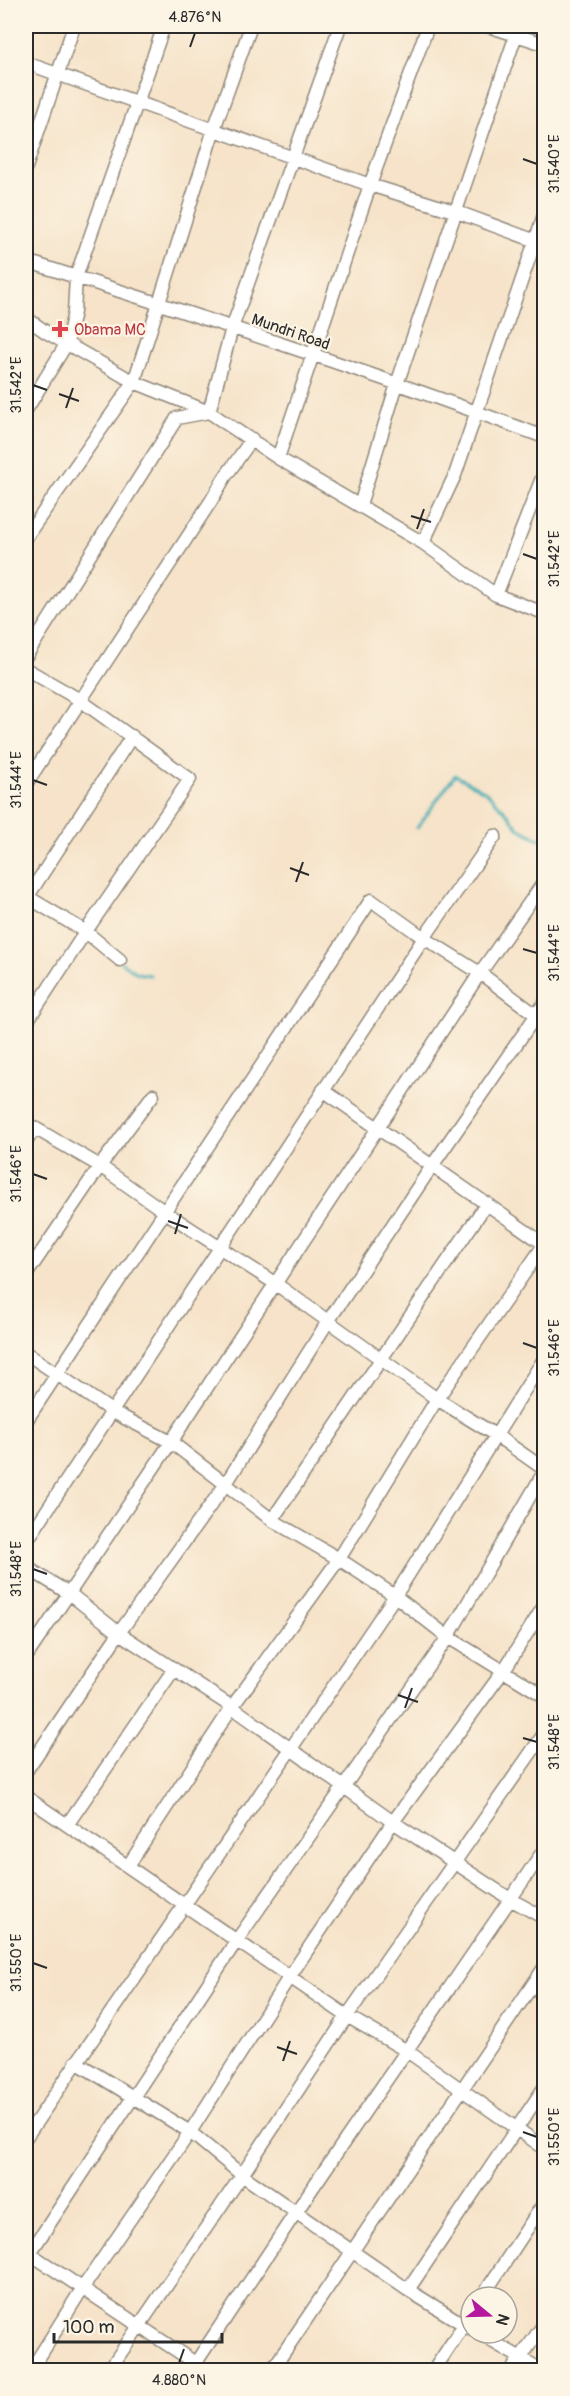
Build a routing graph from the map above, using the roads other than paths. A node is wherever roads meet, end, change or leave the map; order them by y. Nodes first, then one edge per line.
1 (74, 26) edge
2 (164, 26) edge
3 (251, 26) edge
4 (340, 26) edge
5 (428, 26) edge
6 (488, 26) edge
7 (518, 30) edge
8 (544, 44) edge
9 (26, 63) edge
10 (57, 75) junction
11 (137, 102) junction
12 (214, 129) junction
13 (292, 156) junction
14 (26, 167) edge
15 (370, 185) junction
16 (457, 212) junction
17 (544, 215) edge
18 (540, 243) edge
19 (26, 261) edge
20 (76, 277) junction
21 (159, 303) junction
22 (26, 318) edge
23 (232, 328) junction
24 (67, 343) junction
25 (313, 356) junction
26 (134, 382) junction
27 (397, 384) junction
28 (26, 410) edge
29 (476, 411) junction
30 (209, 412) junction
31 (544, 437) edge
32 (252, 439) junction
33 (278, 458) junction
34 (544, 472) edge
35 (360, 505) junction
36 (26, 537) edge
37 (423, 543) junction
38 (496, 595) junction
39 (544, 613) edge
40 (26, 656) edge
41 (26, 669) edge
42 (80, 700) junction
43 (132, 736) junction
44 (26, 784) edge
45 (495, 836) dead end
46 (544, 882) edge
47 (26, 897) edge
48 (86, 932) junction
49 (424, 938) junction
50 (120, 960) dead end
51 (480, 974) junction
52 (544, 1004) edge
53 (540, 1019) edge
54 (26, 1023) edge
55 (323, 1090) junction
56 (153, 1095) dead end
57 (30, 1126) edge
58 (379, 1128) junction
59 (26, 1142) edge
60 (100, 1166) junction
61 (432, 1166) junction
62 (487, 1203) junction
63 (165, 1212) junction
64 (544, 1245) edge
65 (220, 1248) junction
66 (26, 1275) edge
67 (276, 1284) junction
68 (327, 1323) junction
69 (26, 1353) edge
70 (380, 1359) junction
71 (544, 1359) edge
72 (57, 1376) junction
73 (437, 1399) junction
74 (113, 1412) junction
75 (26, 1421) edge
76 (497, 1436) junction
77 (171, 1442) junction
78 (544, 1471) edge
79 (225, 1485) junction
80 (272, 1520) junction
81 (26, 1542) edge
82 (339, 1559) junction
83 (26, 1567) edge
84 (70, 1594) junction
85 (395, 1596) junction
86 (544, 1606) edge
87 (119, 1633) junction
88 (448, 1637) junction
89 (26, 1657) edge
90 (174, 1669) junction
91 (504, 1670) junction
92 (544, 1696) edge
93 (232, 1707) junction
94 (544, 1734) edge
95 (289, 1748) junction
96 (26, 1771) edge
97 (343, 1786) junction
98 (26, 1797) edge
99 (393, 1822) junction
100 (67, 1825) junction
101 (544, 1850) edge
102 (454, 1861) junction
103 (128, 1866) junction
104 (510, 1899) junction
105 (184, 1904) junction
106 (544, 1918) edge
107 (237, 1940) junction
108 (544, 1968) edge
109 (290, 1976) junction
110 (347, 2016) junction
111 (407, 2051) junction
112 (76, 2062) junction
113 (544, 2088) edge
114 (461, 2090) junction
115 (134, 2096) junction
116 (516, 2129) junction
117 (190, 2132) junction
118 (26, 2136) edge
119 (544, 2148) edge
120 (242, 2175) junction
121 (544, 2203) edge
122 (296, 2212) junction
123 (352, 2250) junction
124 (27, 2254) edge
125 (490, 2285) edge
126 (82, 2289) junction
127 (408, 2290) junction
128 (459, 2318) edge
129 (544, 2324) edge
130 (138, 2327) junction
131 (459, 2336) edge
132 (497, 2345) edge
133 (519, 2359) junction
134 (198, 2368) edge
135 (31, 2370) edge
136 (109, 2370) edge
137 (272, 2370) edge
138 (434, 2370) edge
139 (512, 2370) edge
140 (541, 2370) edge

1 - 10 street
2 - 11 street
3 - 12 street
4 - 13 street
5 - 15 street
6 - 7 street
7 - 8 street
7 - 16 street
9 - 10 street
10 - 11 street
10 - 14 street
11 - 12 street
11 - 20 street
12 - 13 street
12 - 21 street
13 - 15 street
13 - 23 street
15 - 16 street
15 - 25 street
16 - 18 street
16 - 27 street
17 - 18 street
18 - 29 street
19 - 20 street, Mundri Road
20 - 21 street, Mundri Road
20 - 24 street
21 - 23 street, Mundri Road
21 - 26 street
22 - 24 street
23 - 25 street, Mundri Road
23 - 30 street
24 - 26 street
24 - 28 street
25 - 27 street, Mundri Road
25 - 33 street
26 - 30 street
26 - 36 street
27 - 29 street, Mundri Road
27 - 35 street
29 - 31 street, Mundri Road
29 - 37 street
30 - 32 street
30 - 40 street
32 - 33 street
32 - 42 street
33 - 35 street
34 - 38 street
35 - 37 street
37 - 38 street
38 - 39 street
41 - 42 street
42 - 43 street
42 - 44 street
43 - 47 street
43 - 48 street
45 - 49 street
46 - 51 street
47 - 48 street
48 - 50 street
48 - 54 street
49 - 51 street
49 - 55 street
49 - 63 street
51 - 53 street
51 - 58 street
52 - 53 street
53 - 61 street
55 - 58 street
55 - 65 street
56 - 60 street
57 - 59 street
57 - 60 street
58 - 61 street
58 - 67 street
60 - 63 street
60 - 66 street
61 - 62 street
61 - 68 street
62 - 64 street
62 - 70 street
63 - 65 street
63 - 72 street
64 - 73 street
65 - 67 street
65 - 74 street
67 - 68 street
67 - 77 street
68 - 70 street
68 - 79 street
69 - 72 street
70 - 73 street
70 - 80 street
71 - 76 street
72 - 74 street
72 - 75 street
73 - 76 street
73 - 82 street
74 - 77 street
74 - 81 street
76 - 78 street
76 - 85 street
77 - 79 street
77 - 84 street
78 - 88 street
79 - 80 street
79 - 87 street
80 - 82 street
82 - 85 street
82 - 93 street
83 - 84 street
84 - 87 street
84 - 89 street
85 - 88 street
85 - 95 street
86 - 91 street
87 - 90 street
87 - 96 street
88 - 91 street
88 - 97 street
90 - 93 street
90 - 100 street
91 - 92 street
91 - 99 street
93 - 95 street
93 - 103 street
94 - 102 street
95 - 97 street
95 - 105 street
97 - 99 street
97 - 107 street
98 - 100 street
99 - 102 street
99 - 109 street
100 - 103 street
101 - 104 street
102 - 104 street
102 - 110 street
103 - 105 street
104 - 106 street
104 - 111 street
105 - 107 street
105 - 112 street
107 - 109 street
107 - 115 street
108 - 114 street
109 - 110 street
109 - 117 street
110 - 111 street
110 - 120 street
111 - 114 street
111 - 122 street
112 - 115 street
112 - 118 street
113 - 116 street
114 - 116 street
114 - 123 street
115 - 117 street
115 - 124 street
116 - 119 street
116 - 127 street
117 - 120 street
117 - 126 street
120 - 122 street
120 - 130 street
121 - 125 street
122 - 123 street
122 - 134 street
123 - 127 street
123 - 137 street
124 - 126 street
126 - 130 street
126 - 135 street
127 - 128 street
129 - 133 street
130 - 134 street
130 - 136 street
131 - 138 street
132 - 133 street
133 - 139 street
133 - 140 street

